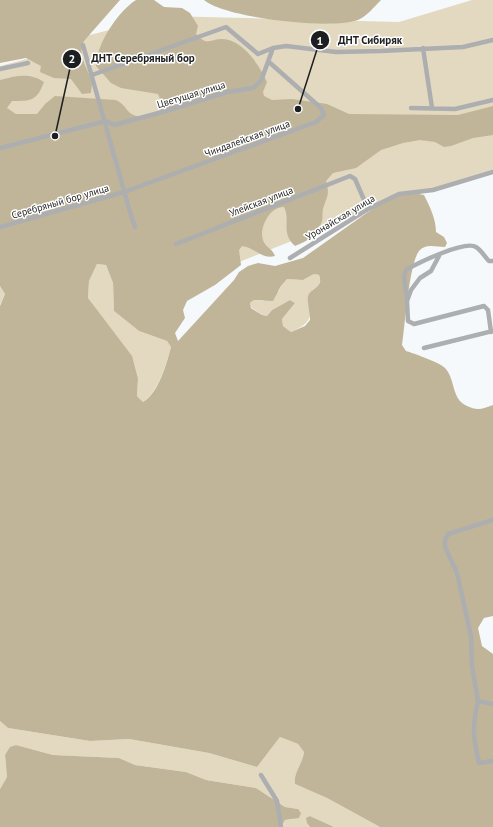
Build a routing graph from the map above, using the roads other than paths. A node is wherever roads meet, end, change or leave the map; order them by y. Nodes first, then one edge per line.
1 (493, 40) edge
2 (83, 46) dead end
3 (274, 48) junction
4 (423, 48) junction
5 (269, 62) junction
6 (28, 63) dead end
7 (0, 70) edge
8 (92, 75) junction
9 (493, 100) edge
10 (411, 108) dead end
11 (432, 108) junction
12 (106, 121) junction
13 (0, 148) edge
14 (493, 172) edge
15 (124, 192) junction
16 (368, 209) junction
17 (0, 227) edge
18 (135, 227) dead end
19 (176, 244) dead end
20 (439, 256) junction
21 (290, 258) dead end
22 (493, 261) edge
23 (407, 301) junction
24 (492, 332) edge
25 (424, 348) dead end
26 (493, 520) edge
27 (478, 701) junction
28 (493, 704) edge
29 (493, 761) edge
30 (260, 775) dead end
31 (282, 827) edge

1 - 4 street
2 - 8 street
3 - 4 street
3 - 5 street, Цветущая улица
3 - 8 street
4 - 11 street
5 - 12 street, Цветущая улица
5 - 15 street, Чиндалейская улица
6 - 7 street
8 - 12 street
9 - 11 street
10 - 11 street
12 - 13 street
12 - 15 street
14 - 16 street, Уронайская улица
15 - 17 street, Серебряный бор улица
15 - 18 street
16 - 19 street, Улейская улица
16 - 21 street, Уронайская улица
20 - 22 street
20 - 23 street
20 - 23 street
23 - 24 street
24 - 25 street
26 - 27 street
27 - 28 street
27 - 29 street
30 - 31 street

